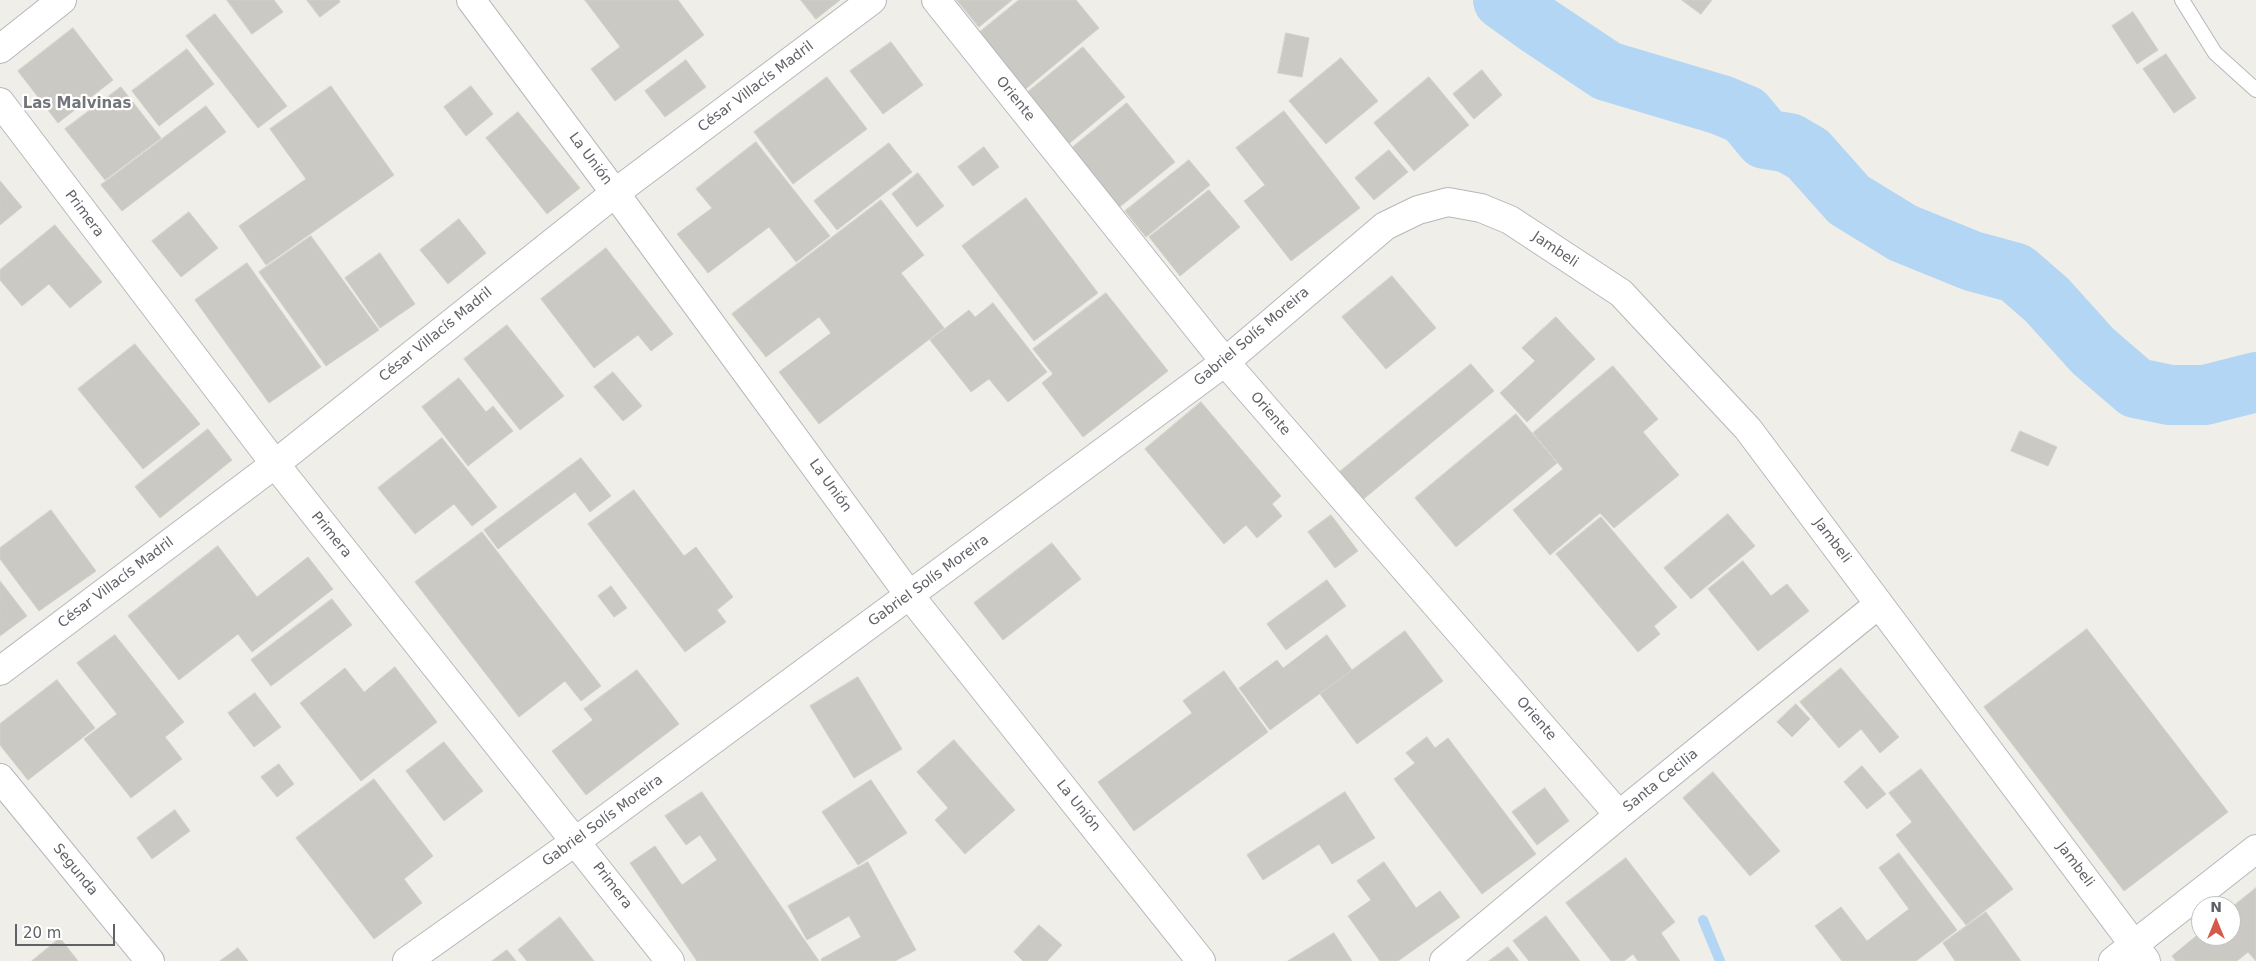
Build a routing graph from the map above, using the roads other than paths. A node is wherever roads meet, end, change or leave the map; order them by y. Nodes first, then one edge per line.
1 (62, 0) edge
2 (471, 0) edge
3 (872, 0) edge
4 (936, 0) edge
5 (2182, 0) edge
6 (0, 49) edge
7 (2256, 90) edge
8 (0, 102) edge
9 (615, 193) junction
10 (1448, 202) joint
11 (1225, 362) junction
12 (275, 464) junction
13 (910, 596) junction
14 (1879, 604) junction
15 (0, 670) edge
16 (0, 778) edge
17 (1619, 815) junction
18 (576, 841) junction
19 (2256, 850) edge
20 (2131, 956) edge
21 (150, 961) edge
22 (407, 961) edge
23 (670, 961) edge
24 (1202, 961) edge
25 (1444, 961) edge

1 - 6 street
2 - 9 street, La Unión
3 - 9 street, César Villacís Madril
4 - 11 street, Oriente
5 - 7 lane
8 - 12 street, Primera
9 - 12 street, César Villacís Madril
9 - 13 street, La Unión
10 - 11 street, Gabriel Solís Moreira
10 - 14 street, Jambeli
11 - 13 street, Gabriel Solís Moreira
11 - 17 street, Oriente
12 - 15 street, César Villacís Madril
12 - 18 street, Primera
13 - 18 street, Gabriel Solís Moreira
13 - 24 street, La Unión
14 - 17 street, Santa Cecilia
14 - 20 street, Jambeli
16 - 21 street, Segunda
17 - 25 street, Santa Cecilia
18 - 22 street, Gabriel Solís Moreira
18 - 23 street, Primera
19 - 20 street

